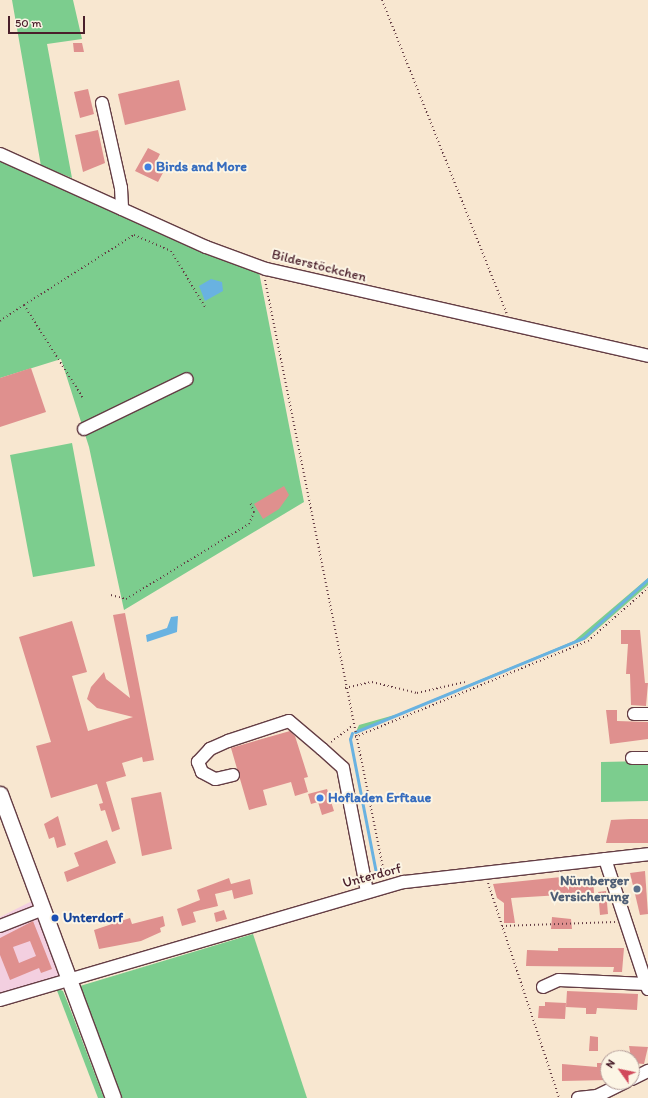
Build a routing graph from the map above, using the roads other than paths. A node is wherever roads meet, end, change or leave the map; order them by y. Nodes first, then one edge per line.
1 (102, 103) dead end
2 (0, 154) edge
3 (122, 209) junction
4 (648, 356) edge
5 (187, 379) dead end
6 (84, 429) dead end
7 (634, 714) dead end
8 (648, 714) edge
9 (632, 758) dead end
10 (648, 758) edge
11 (233, 775) dead end
12 (0, 794) edge
13 (648, 854) edge
14 (605, 859) junction
15 (367, 892) junction
16 (41, 910) junction
17 (0, 926) edge
18 (66, 980) junction
19 (647, 986) edge
20 (543, 987) dead end
21 (0, 1000) edge
22 (609, 1090) edge
23 (113, 1098) edge
24 (578, 1098) edge

1 - 3 street
2 - 3 street, Bilderstöckchen
3 - 4 street, Bilderstöckchen
5 - 6 street
7 - 8 street
9 - 10 street
11 - 15 street
12 - 16 main road
13 - 14 street, Unterdorf
14 - 15 street, Unterdorf
14 - 19 street
15 - 18 street, Unterdorf
16 - 17 street
16 - 18 main road
18 - 21 street, Unterdorf
18 - 23 main road
19 - 20 street
22 - 24 street

